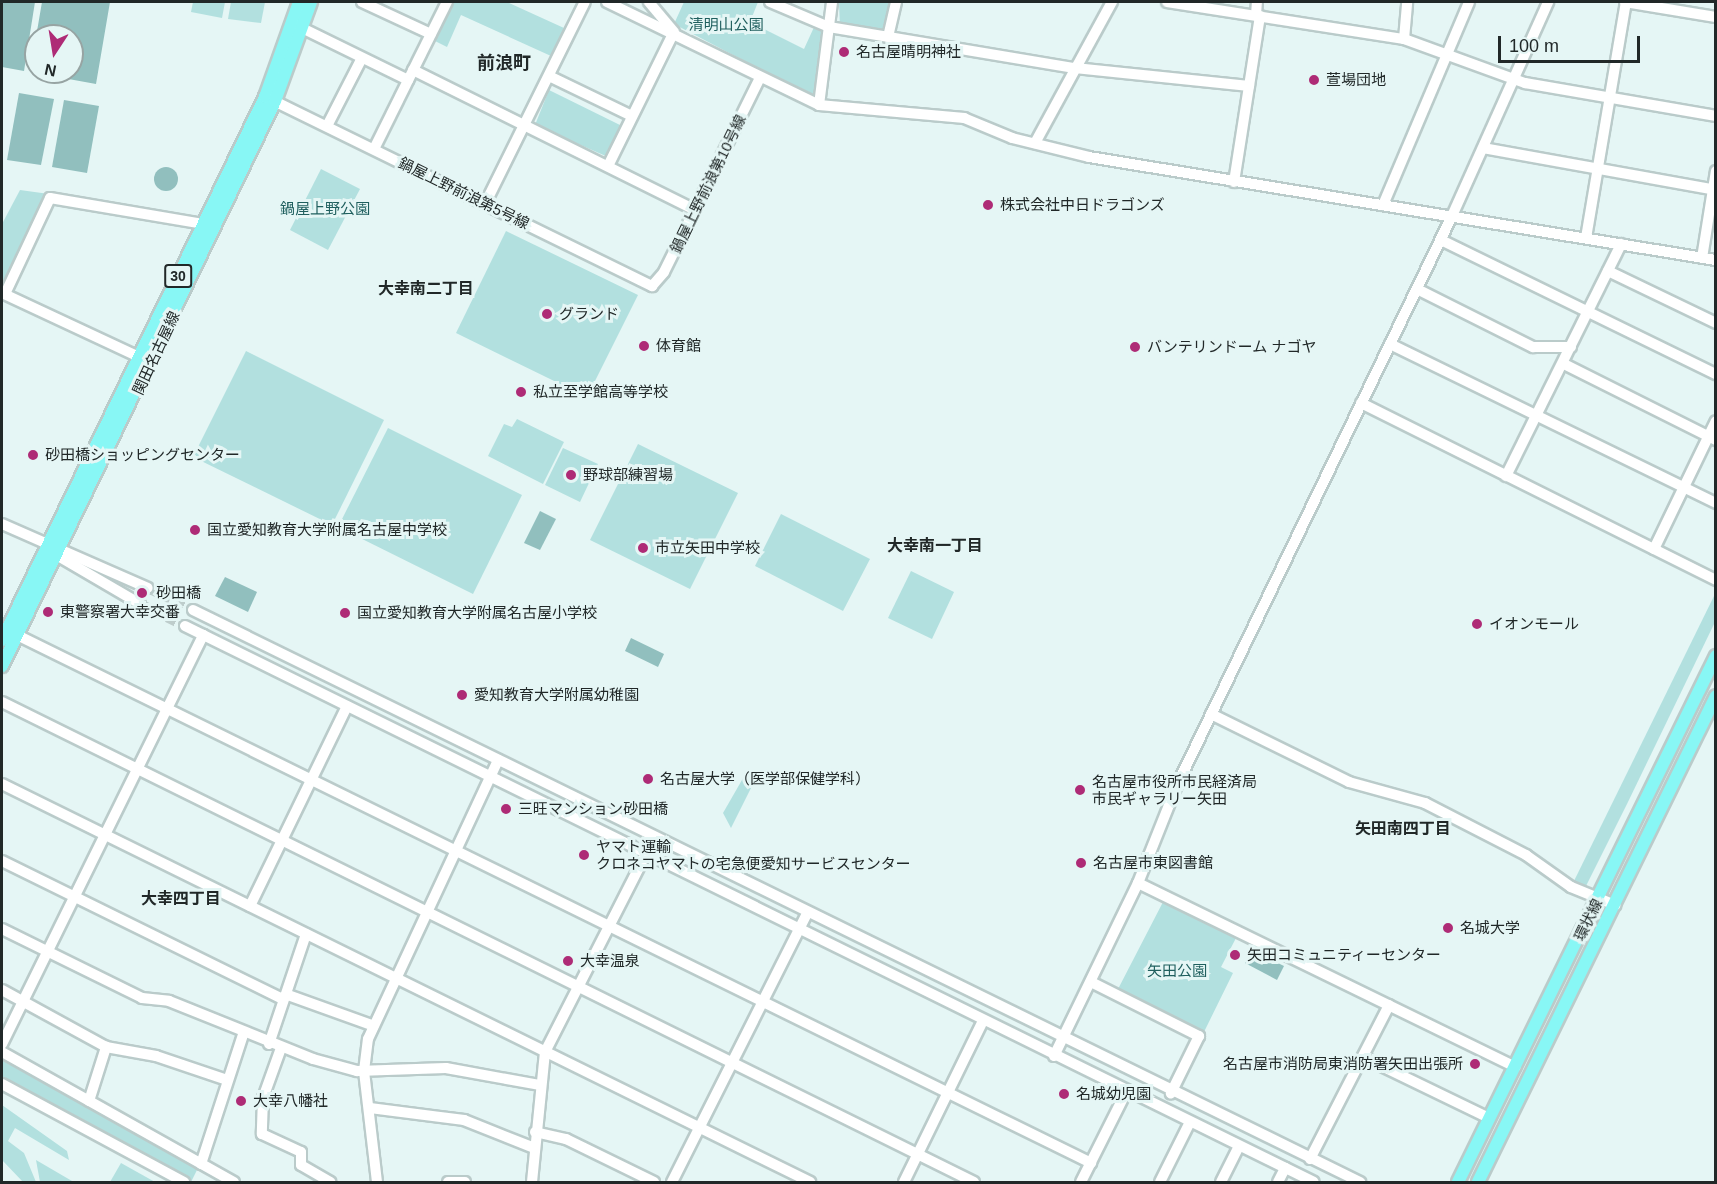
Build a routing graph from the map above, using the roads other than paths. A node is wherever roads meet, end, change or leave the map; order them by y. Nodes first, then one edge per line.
1 (299, 2) edge
2 (311, 2) edge
3 (362, 2) edge
4 (447, 2) edge
5 (585, 2) edge
6 (607, 2) edge
7 (649, 2) edge
8 (770, 2) edge
9 (832, 2) edge
10 (896, 2) edge
11 (1112, 2) edge
12 (1167, 2) edge
13 (1257, 2) edge
14 (1407, 2) edge
15 (1469, 2) edge
16 (1548, 2) edge
17 (1625, 2) edge
18 (1656, 4) edge
19 (1258, 16) junction
20 (1716, 17) edge
21 (829, 27) junction
22 (304, 29) junction
23 (674, 32) junction
24 (431, 34) junction
25 (888, 37) junction
26 (1404, 39) junction
27 (1446, 54) junction
28 (362, 58) junction
29 (1075, 68) junction
30 (411, 75) junction
31 (549, 75) junction
32 (759, 80) junction
33 (1514, 80) junction
34 (1249, 86) junction
35 (1609, 98) junction
36 (270, 99) junction
37 (819, 105) junction
38 (632, 116) junction
39 (1716, 116) edge
40 (524, 125) junction
41 (327, 126) junction
42 (1035, 143) junction
43 (1483, 148) junction
44 (374, 149) junction
45 (608, 166) junction
46 (1598, 168) junction
47 (1716, 171) edge
48 (1234, 182) junction
49 (1714, 190) edge
50 (485, 204) junction
51 (1383, 205) junction
52 (695, 210) junction
53 (1452, 216) junction
54 (203, 224) junction
55 (1586, 238) junction
56 (1441, 240) junction
57 (1621, 244) junction
58 (1702, 258) junction
59 (1716, 260) edge
60 (1608, 271) junction
61 (652, 286) joint
62 (1417, 289) junction
63 (3, 293) edge
64 (1589, 312) junction
65 (1716, 323) edge
66 (1390, 344) junction
67 (1571, 347) junction
68 (139, 357) junction
69 (151, 363) junction
70 (1564, 364) junction
71 (1716, 374) edge
72 (1361, 403) junction
73 (1537, 416) junction
74 (1716, 422) edge
75 (1712, 438) edge
76 (1506, 476) junction
77 (1684, 488) junction
78 (1716, 503) edge
79 (2, 524) edge
80 (1654, 549) junction
81 (54, 551) junction
82 (1716, 580) edge
83 (148, 588) tunnel mouth
84 (140, 604) tunnel mouth
85 (193, 610) tunnel mouth
86 (185, 626) tunnel mouth
87 (17, 635) junction
88 (203, 635) junction
89 (2, 640) edge
90 (1716, 656) edge
91 (2, 666) edge
92 (1716, 696) edge
93 (2, 702) edge
94 (347, 706) junction
95 (165, 708) junction
96 (1211, 714) junction
97 (498, 760) junction
98 (136, 769) junction
99 (490, 777) junction
100 (311, 780) junction
101 (2, 784) edge
102 (104, 835) junction
103 (280, 841) junction
104 (456, 851) junction
105 (647, 852) junction
106 (2, 861) edge
107 (1138, 882) junction
108 (73, 896) junction
109 (1598, 899) junction
110 (1616, 905) junction
111 (250, 906) junction
112 (426, 912) junction
113 (807, 913) junction
114 (608, 926) junction
115 (2, 929) edge
116 (798, 929) junction
117 (306, 934) junction
118 (46, 950) junction
119 (396, 978) junction
120 (1091, 982) junction
121 (578, 987) junction
122 (2, 990) edge
123 (284, 997) junction
124 (761, 1001) junction
125 (21, 1002) junction
126 (1389, 1005) junction
127 (983, 1021) junction
128 (374, 1026) junction
129 (243, 1035) junction
130 (1063, 1038) junction
131 (2, 1044) edge
132 (268, 1044) junction
133 (106, 1047) junction
134 (280, 1048) junction
135 (2, 1052) edge
136 (545, 1052) junction
137 (1054, 1056) junction
138 (1363, 1057) junction
139 (731, 1063) junction
140 (1515, 1067) junction
141 (364, 1071) junction
142 (224, 1079) junction
143 (2, 1084) edge
144 (540, 1085) junction
145 (1126, 1092) junction
146 (1171, 1093) junction
147 (948, 1094) junction
148 (89, 1101) junction
149 (370, 1108) junction
150 (1489, 1118) junction
151 (1190, 1122) junction
152 (699, 1128) junction
153 (535, 1132) junction
154 (1239, 1146) junction
155 (532, 1147) junction
156 (918, 1155) junction
157 (1310, 1160) junction
158 (1091, 1163) junction
159 (201, 1164) junction
160 (1285, 1168) junction
161 (184, 1182) edge
162 (234, 1182) edge
163 (331, 1182) edge
164 (377, 1182) edge
165 (448, 1182) edge
166 (465, 1182) edge
167 (532, 1182) edge
168 (654, 1182) edge
169 (672, 1182) edge
170 (810, 1182) edge
171 (904, 1182) edge
172 (974, 1182) edge
173 (1082, 1182) edge
174 (1160, 1182) edge
175 (1221, 1182) edge
176 (1278, 1182) edge
177 (1314, 1182) edge
178 (1360, 1182) edge
179 (1458, 1182) edge
180 (1478, 1182) edge

1 - 36 main road, 関田名古屋線 / 30
2 - 22 main road, 関田名古屋線 / 30
3 - 24 street
4 - 24 street
5 - 31 street
6 - 23 street
7 - 23 street
8 - 21 street
9 - 21 street
10 - 25 street
11 - 29 street
12 - 19 street
13 - 19 street
14 - 26 street
15 - 27 street
16 - 33 street
17 - 18 street
17 - 35 street
18 - 20 street
19 - 26 street
19 - 34 street
21 - 25 street
21 - 37 street
22 - 28 street
22 - 36 main road, 関田名古屋線 / 30
23 - 32 street
23 - 38 street
24 - 30 street
25 - 29 street
26 - 27 street
27 - 33 street
27 - 51 street
28 - 30 street
28 - 41 street
29 - 34 street
29 - 42 street
30 - 40 street
30 - 44 street
31 - 38 street
31 - 40 street
32 - 37 street
32 - 52 street, 鍋屋上野前浪第10号線
33 - 35 street
33 - 43 street
34 - 48 street
35 - 39 street
35 - 46 street
36 - 41 street, 鍋屋上野前浪第5号線
36 - 54 main road, 関田名古屋線 / 30
36 - 69 main road, 関田名古屋線 / 30
37 - 42 street
38 - 45 street
40 - 45 street
40 - 50 street
41 - 44 street, 鍋屋上野前浪第5号線
42 - 48 street
43 - 46 street
43 - 53 street
44 - 50 street, 鍋屋上野前浪第5号線
45 - 52 street
46 - 49 street
46 - 55 street
47 - 49 street
48 - 51 street
49 - 58 street
50 - 61 street, 鍋屋上野前浪第5号線
51 - 53 street
52 - 61 street, 鍋屋上野前浪第10号線
53 - 55 street
53 - 56 street
54 - 63 street
54 - 68 main road, 関田名古屋線 / 30
55 - 57 street
56 - 62 street
56 - 64 street
57 - 58 street
57 - 60 street
58 - 59 street
60 - 64 street
60 - 65 street
62 - 66 street
62 - 67 street
63 - 68 street
64 - 67 street
64 - 71 street
66 - 72 street
66 - 73 street
67 - 70 street
68 - 69 street
68 - 81 main road, 関田名古屋線 / 30
69 - 81 main road, 関田名古屋線 / 30
70 - 73 street
70 - 75 street
72 - 76 street
72 - 96 street
73 - 76 street
73 - 77 street
74 - 75 street
75 - 77 street
76 - 80 street
77 - 78 street
77 - 80 street
79 - 81 street
80 - 82 street
81 - 83 street
81 - 84 street
81 - 87 main road, 関田名古屋線 / 30
81 - 89 main road, 関田名古屋線 / 30
85 - 97 street
86 - 88 street
87 - 91 main road, 関田名古屋線 / 30
87 - 95 street
88 - 94 street
88 - 95 street
90 - 109 main road, 環状線
92 - 110 main road, 環状線
93 - 98 street
94 - 99 street
94 - 100 street
95 - 98 street
95 - 100 street
96 - 107 street
96 - 109 street
97 - 99 street
97 - 113 street
98 - 102 street
98 - 103 street
99 - 104 street
99 - 105 street
100 - 103 street
100 - 104 street
101 - 102 street
102 - 108 street
102 - 111 street
103 - 111 street
103 - 112 street
104 - 112 street
104 - 114 street
105 - 114 street
105 - 116 street
106 - 108 street
107 - 120 street
107 - 126 street
108 - 118 street
108 - 123 street
109 - 110 street
109 - 140 main road, 環状線
110 - 180 main road, 環状線
111 - 117 street
112 - 119 street
112 - 121 street
113 - 116 street
113 - 130 street
114 - 121 street
114 - 124 street
115 - 118 street
116 - 124 street
116 - 127 street
117 - 119 street
117 - 123 street
118 - 125 street
118 - 129 street
119 - 128 street
119 - 136 street
120 - 130 street
120 - 146 street
121 - 136 street
121 - 139 street
122 - 125 street
123 - 128 street
123 - 132 street
124 - 139 street
124 - 147 street
125 - 131 street
125 - 133 street
126 - 138 street
126 - 140 street
127 - 137 street
127 - 147 street
128 - 141 street
129 - 132 street
129 - 142 street
130 - 137 street
130 - 146 street
132 - 134 street
133 - 142 street
133 - 148 street
134 - 141 street
134 - 163 street
135 - 148 street
136 - 144 street
136 - 152 street
137 - 145 street
138 - 150 street
138 - 157 street
139 - 152 street
139 - 156 street
140 - 150 main road, 環状線
141 - 144 street
141 - 149 street
142 - 159 street
143 - 161 street
144 - 153 street
145 - 151 street
145 - 158 street
146 - 157 street
147 - 156 street
147 - 158 street
148 - 159 street
149 - 155 street
149 - 164 street
150 - 179 main road, 環状線
151 - 154 street
151 - 174 street
152 - 169 street
152 - 170 street
153 - 155 street
153 - 168 street
154 - 160 street
154 - 175 street
155 - 167 street
156 - 171 street
156 - 172 street
157 - 178 street
158 - 173 street
159 - 162 street
160 - 176 street
160 - 177 street
165 - 166 street

